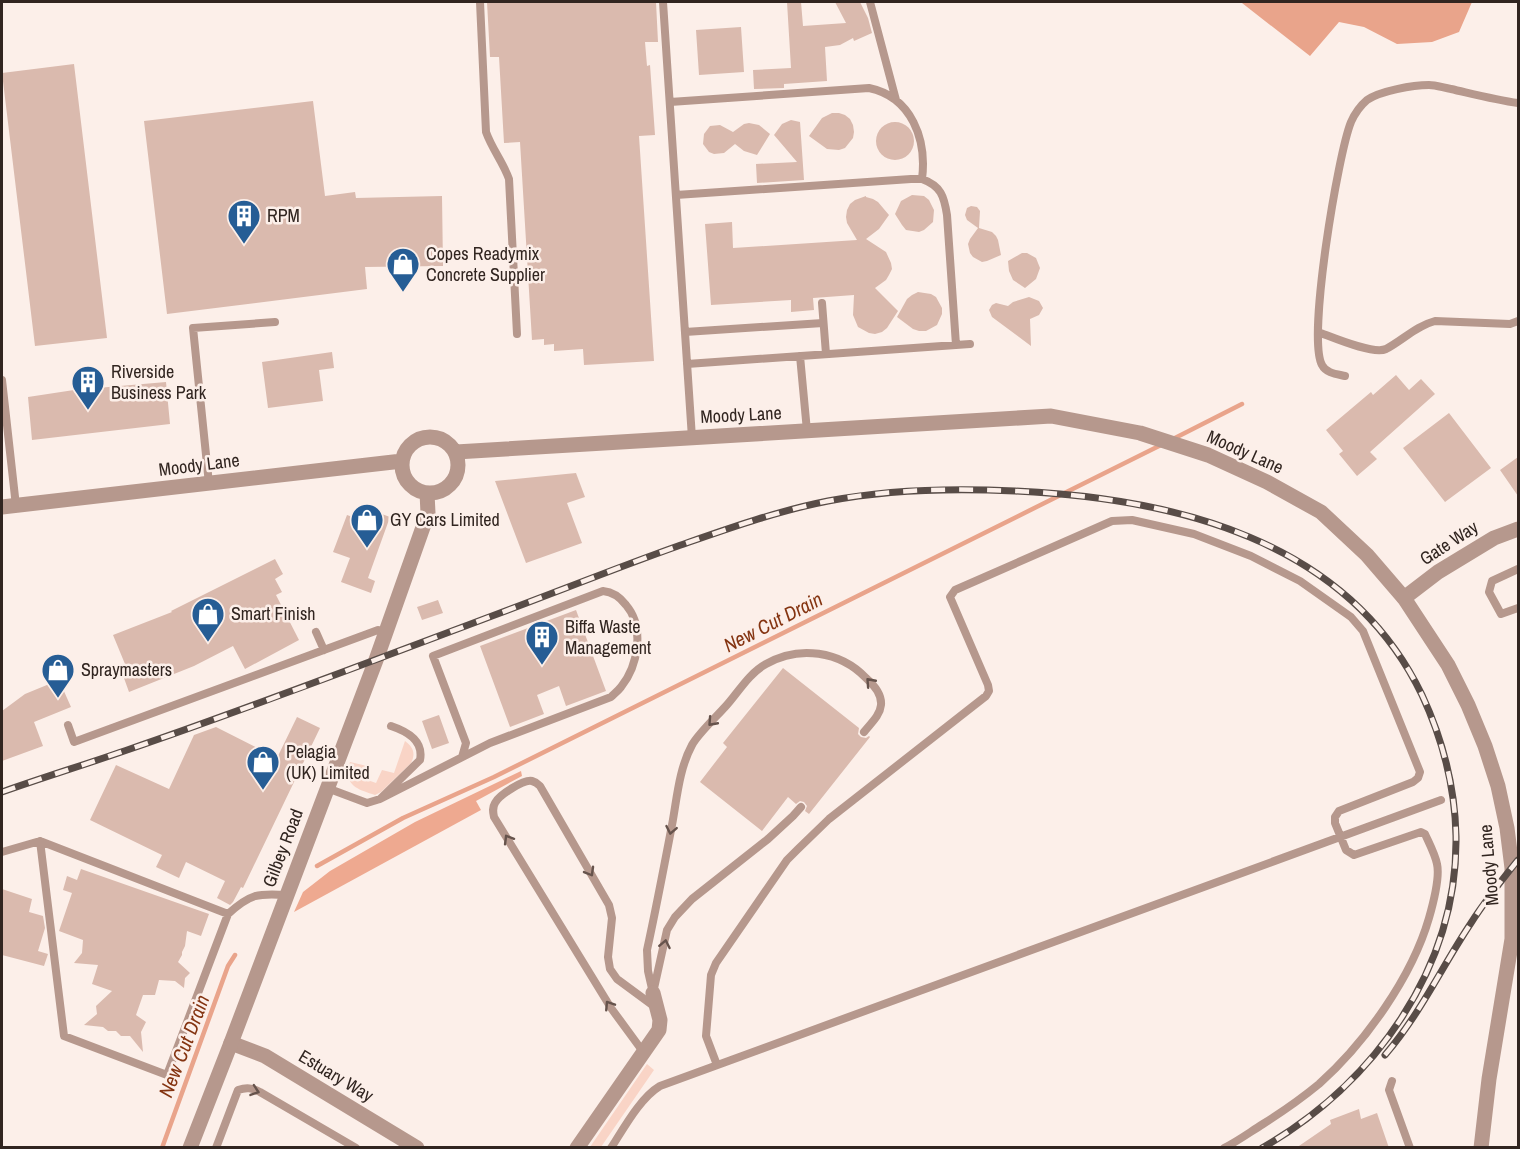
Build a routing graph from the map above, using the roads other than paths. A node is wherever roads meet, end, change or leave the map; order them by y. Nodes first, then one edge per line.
1 (480, 2) edge
2 (663, 2) edge
3 (870, 2) edge
4 (896, 100) junction
5 (670, 102) junction
6 (1518, 102) edge
7 (922, 179) junction
8 (676, 195) junction
9 (822, 303) dead end
10 (1518, 321) edge
11 (274, 322) dead end
12 (823, 323) junction
13 (685, 332) junction
14 (1318, 332) junction
15 (518, 334) dead end
16 (970, 344) dead end
17 (956, 345) junction
18 (826, 354) junction
19 (800, 356) junction
20 (687, 364) junction
21 (1345, 376) dead end
22 (2, 380) edge
23 (807, 431) junction
24 (692, 438) junction
25 (456, 452) junction
26 (402, 461) junction
27 (209, 484) junction
28 (427, 493) junction
29 (9, 507) edge
30 (1518, 530) edge
31 (1518, 569) edge
32 (1404, 598) junction
33 (1518, 608) edge
34 (316, 632) dead end
35 (385, 633) junction
36 (324, 650) junction
37 (68, 725) dead end
38 (391, 726) dead end
39 (864, 732) dead end
40 (462, 758) junction
41 (327, 788) junction
42 (381, 799) junction
43 (1441, 800) dead end
44 (801, 807) dead end
45 (1340, 836) junction
46 (40, 841) junction
47 (2, 852) edge
48 (286, 895) junction
49 (228, 914) junction
50 (1515, 939) edge
51 (653, 993) junction
52 (657, 1008) junction
53 (231, 1043) junction
54 (644, 1053) junction
55 (717, 1065) junction
56 (1392, 1081) dead end
57 (190, 1148) edge
58 (216, 1148) edge
59 (356, 1148) edge
60 (417, 1148) edge
61 (577, 1148) edge
62 (610, 1148) edge
63 (1224, 1148) edge
64 (1410, 1148) edge
65 (1481, 1148) edge

1 - 15 lane
2 - 5 lane
3 - 4 lane
4 - 5 lane
4 - 7 lane
5 - 8 lane
6 - 14 lane
7 - 8 lane
7 - 17 lane
8 - 13 lane
9 - 12 lane
10 - 14 lane
11 - 27 lane
12 - 13 lane
12 - 18 lane
13 - 20 lane
14 - 21 lane
16 - 17 lane
17 - 18 lane
18 - 19 lane
19 - 20 lane
19 - 23 lane
20 - 24 lane
22 - 29 lane
23 - 24 street, Moody Lane
23 - 32 street, Moody Lane
24 - 25 street, Moody Lane
25 - 26 street
25 - 28 street
26 - 27 street, Moody Lane
26 - 28 street
27 - 29 street, Moody Lane
28 - 35 street, Gilbey Road
30 - 32 street, Gate Way
31 - 33 lane
32 - 50 street, Moody Lane
34 - 36 lane
35 - 36 lane
35 - 41 street, Gilbey Road
36 - 37 lane
38 - 42 lane
39 -> 51 lane
40 - 40 lane
40 - 42 lane
41 - 42 lane
41 - 48 street, Gilbey Road
43 - 45 lane
51 -> 44 lane
45 - 55 lane
45 - 55 lane
45 - 63 lane
46 - 47 lane
46 - 49 lane
46 - 49 lane
48 - 49 lane
48 - 53 street, Gilbey Road
50 - 65 street, Moody Lane
51 - 52 street
52 - 54 street
54 -> 52 lane
53 - 57 street, Gilbey Road
53 - 60 street, Estuary Way
54 - 61 street
55 - 62 lane
56 - 64 lane
58 -> 59 lane

